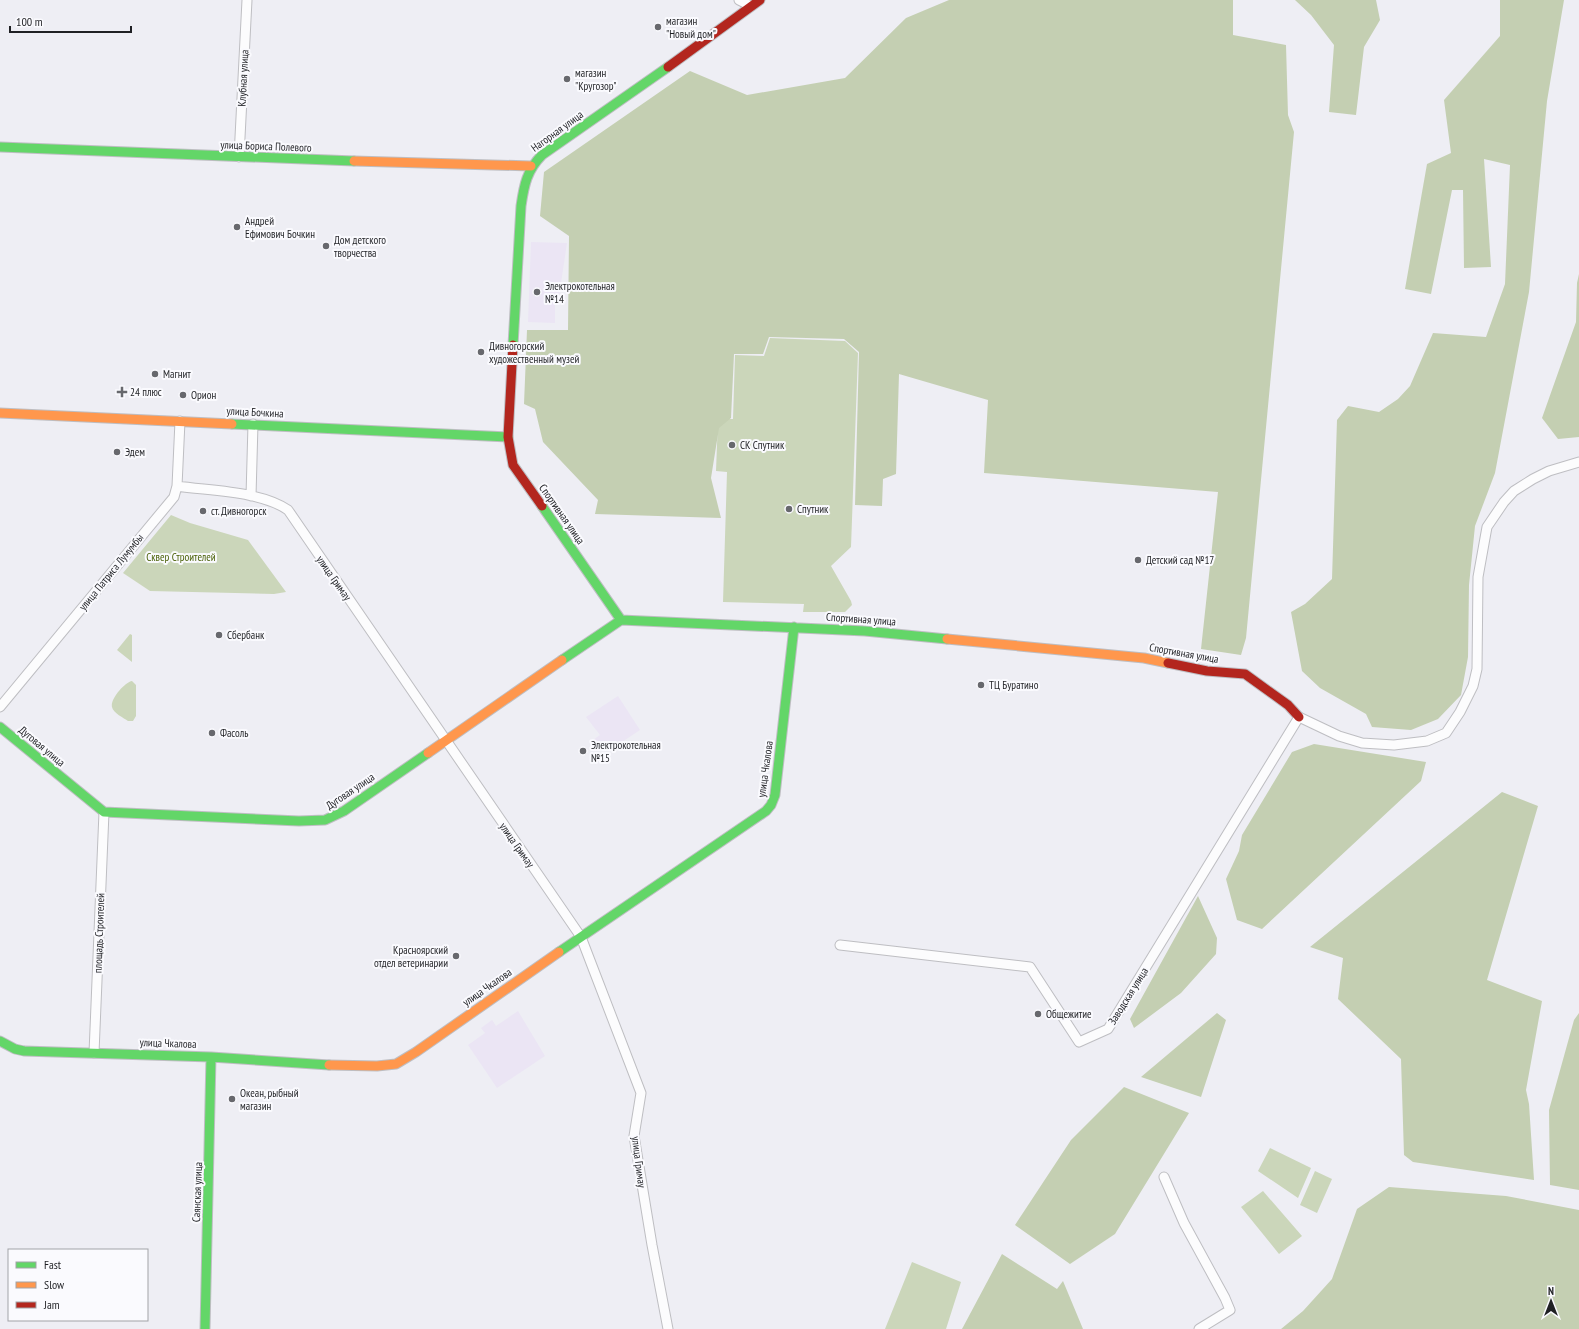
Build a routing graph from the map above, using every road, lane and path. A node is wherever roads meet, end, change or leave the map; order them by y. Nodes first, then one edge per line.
1 (247, 0) edge
2 (738, 0) edge
3 (760, 0) edge
4 (751, 6) junction
5 (0, 147) edge
6 (239, 157) junction
7 (531, 166) junction
8 (0, 413) edge
9 (180, 421) junction
10 (253, 424) junction
11 (508, 437) junction
12 (1579, 462) edge
13 (177, 486) junction
14 (251, 496) junction
15 (621, 620) junction
16 (794, 627) junction
17 (0, 707) edge
18 (1299, 717) junction
19 (0, 727) edge
20 (444, 740) junction
21 (104, 812) junction
22 (581, 937) junction
23 (840, 945) dead end
24 (0, 1041) edge
25 (94, 1053) junction
26 (211, 1057) junction
27 (1164, 1177) dead end
28 (205, 1329) edge
29 (668, 1329) edge
30 (1199, 1329) edge

1 - 6 street, Клубная улица
2 - 4 street
3 - 4 main road, Нагорная улица
4 - 7 main road, Нагорная улица
5 - 6 main road, улица Бориса Полевого
6 - 7 main road, улица Бориса Полевого
7 - 11 main road, Нагорная улица
8 - 9 main road, улица Бочкина
9 - 10 main road, улица Бочкина
9 - 13 street, улица Патриса Лумумбы
10 - 11 main road, улица Бочкина
10 - 14 street
11 - 15 main road, Спортивная улица
12 - 18 street
13 - 14 street, улица Гримау
13 - 17 street, улица Патриса Лумумбы
14 - 20 street, улица Гримау
15 - 16 main road, Спортивная улица
15 - 20 main road, Дуговая улица
16 - 18 main road, Спортивная улица
16 - 22 main road, улица Чкалова
18 - 23 street, Заводская улица
19 - 21 main road, Дуговая улица
20 - 21 main road, Дуговая улица
20 - 22 street, улица Гримау
21 - 25 street, площадь Строителей
22 - 26 main road, улица Чкалова
22 - 29 street, улица Гримау
24 - 25 main road, улица Чкалова
25 - 26 main road, улица Чкалова
26 - 28 main road, Саянская улица
27 - 30 street

